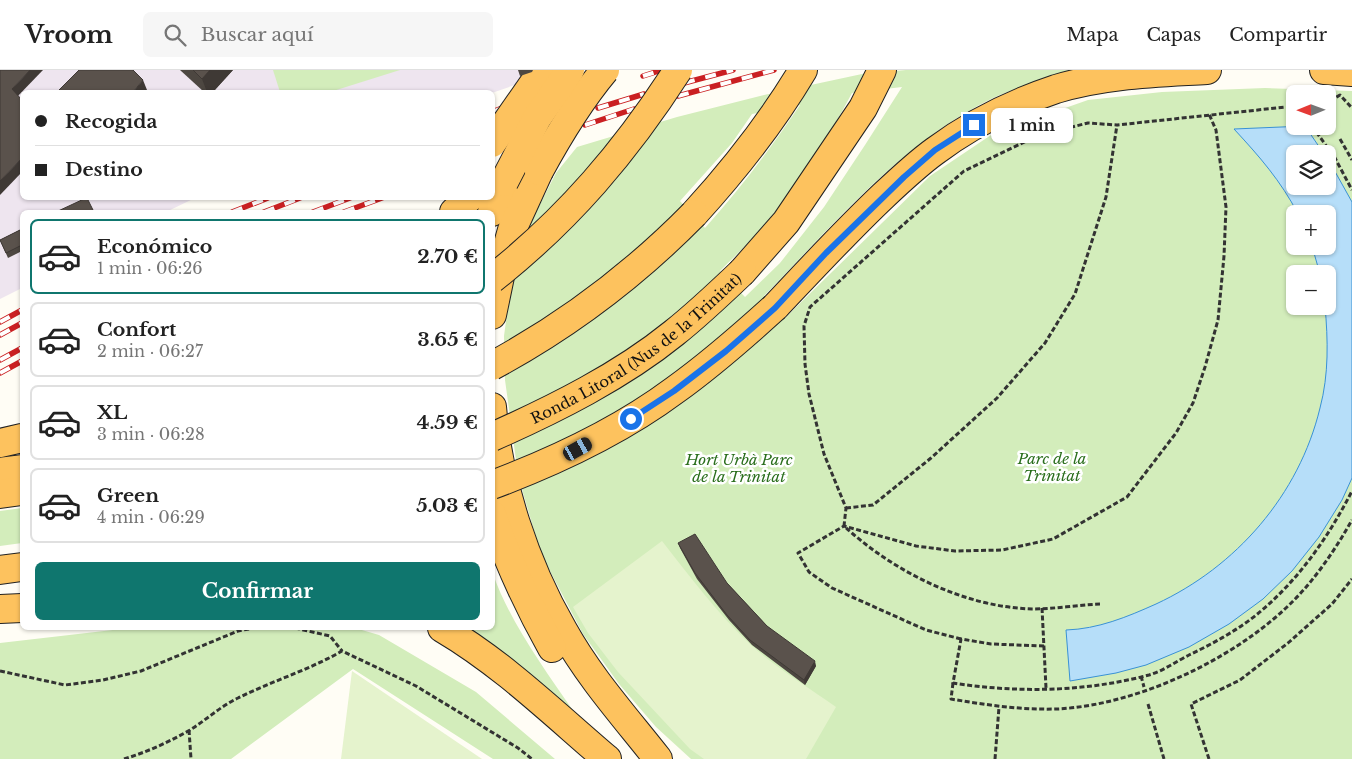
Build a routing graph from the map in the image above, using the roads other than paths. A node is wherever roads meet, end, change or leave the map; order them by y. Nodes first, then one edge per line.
1 (543, 70) edge
2 (570, 70) edge
3 (605, 70) edge
4 (678, 70) edge
5 (803, 70) edge
6 (1207, 70) edge
7 (1324, 70) edge
8 (1352, 72) edge
9 (879, 86) edge
10 (495, 139) edge
11 (498, 176) edge
12 (495, 194) edge
13 (449, 200) edge
14 (466, 200) edge
15 (440, 210) edge
16 (456, 210) edge
17 (495, 276) edge
18 (495, 299) edge
19 (495, 364) edge
20 (495, 428) edge
21 (495, 436) edge
22 (20, 438) edge
23 (0, 443) edge
24 (20, 469) edge
25 (0, 472) edge
26 (495, 484) edge
27 (20, 491) edge
28 (0, 494) edge
29 (495, 523) edge
30 (20, 568) edge
31 (0, 570) edge
32 (20, 608) edge
33 (0, 609) edge
34 (445, 630) edge
35 (607, 759) edge
36 (641, 759) edge
37 (658, 759) edge

1 - 10 highway, bridge
2 - 11 highway, bridge
3 - 18 highway, bridge
4 - 17 highway, bridge
5 - 19 highway, bridge
6 - 26 highway, bridge
7 - 8 highway
9 - 21 highway, Ronda Litoral (Nus de la Trinitat), bridge
11 - 12 highway
13 - 15 highway
14 - 16 highway
20 - 37 highway
22 - 23 highway
24 - 25 highway
27 - 28 highway
29 - 36 highway
30 - 31 highway
32 - 33 highway
34 - 35 highway

